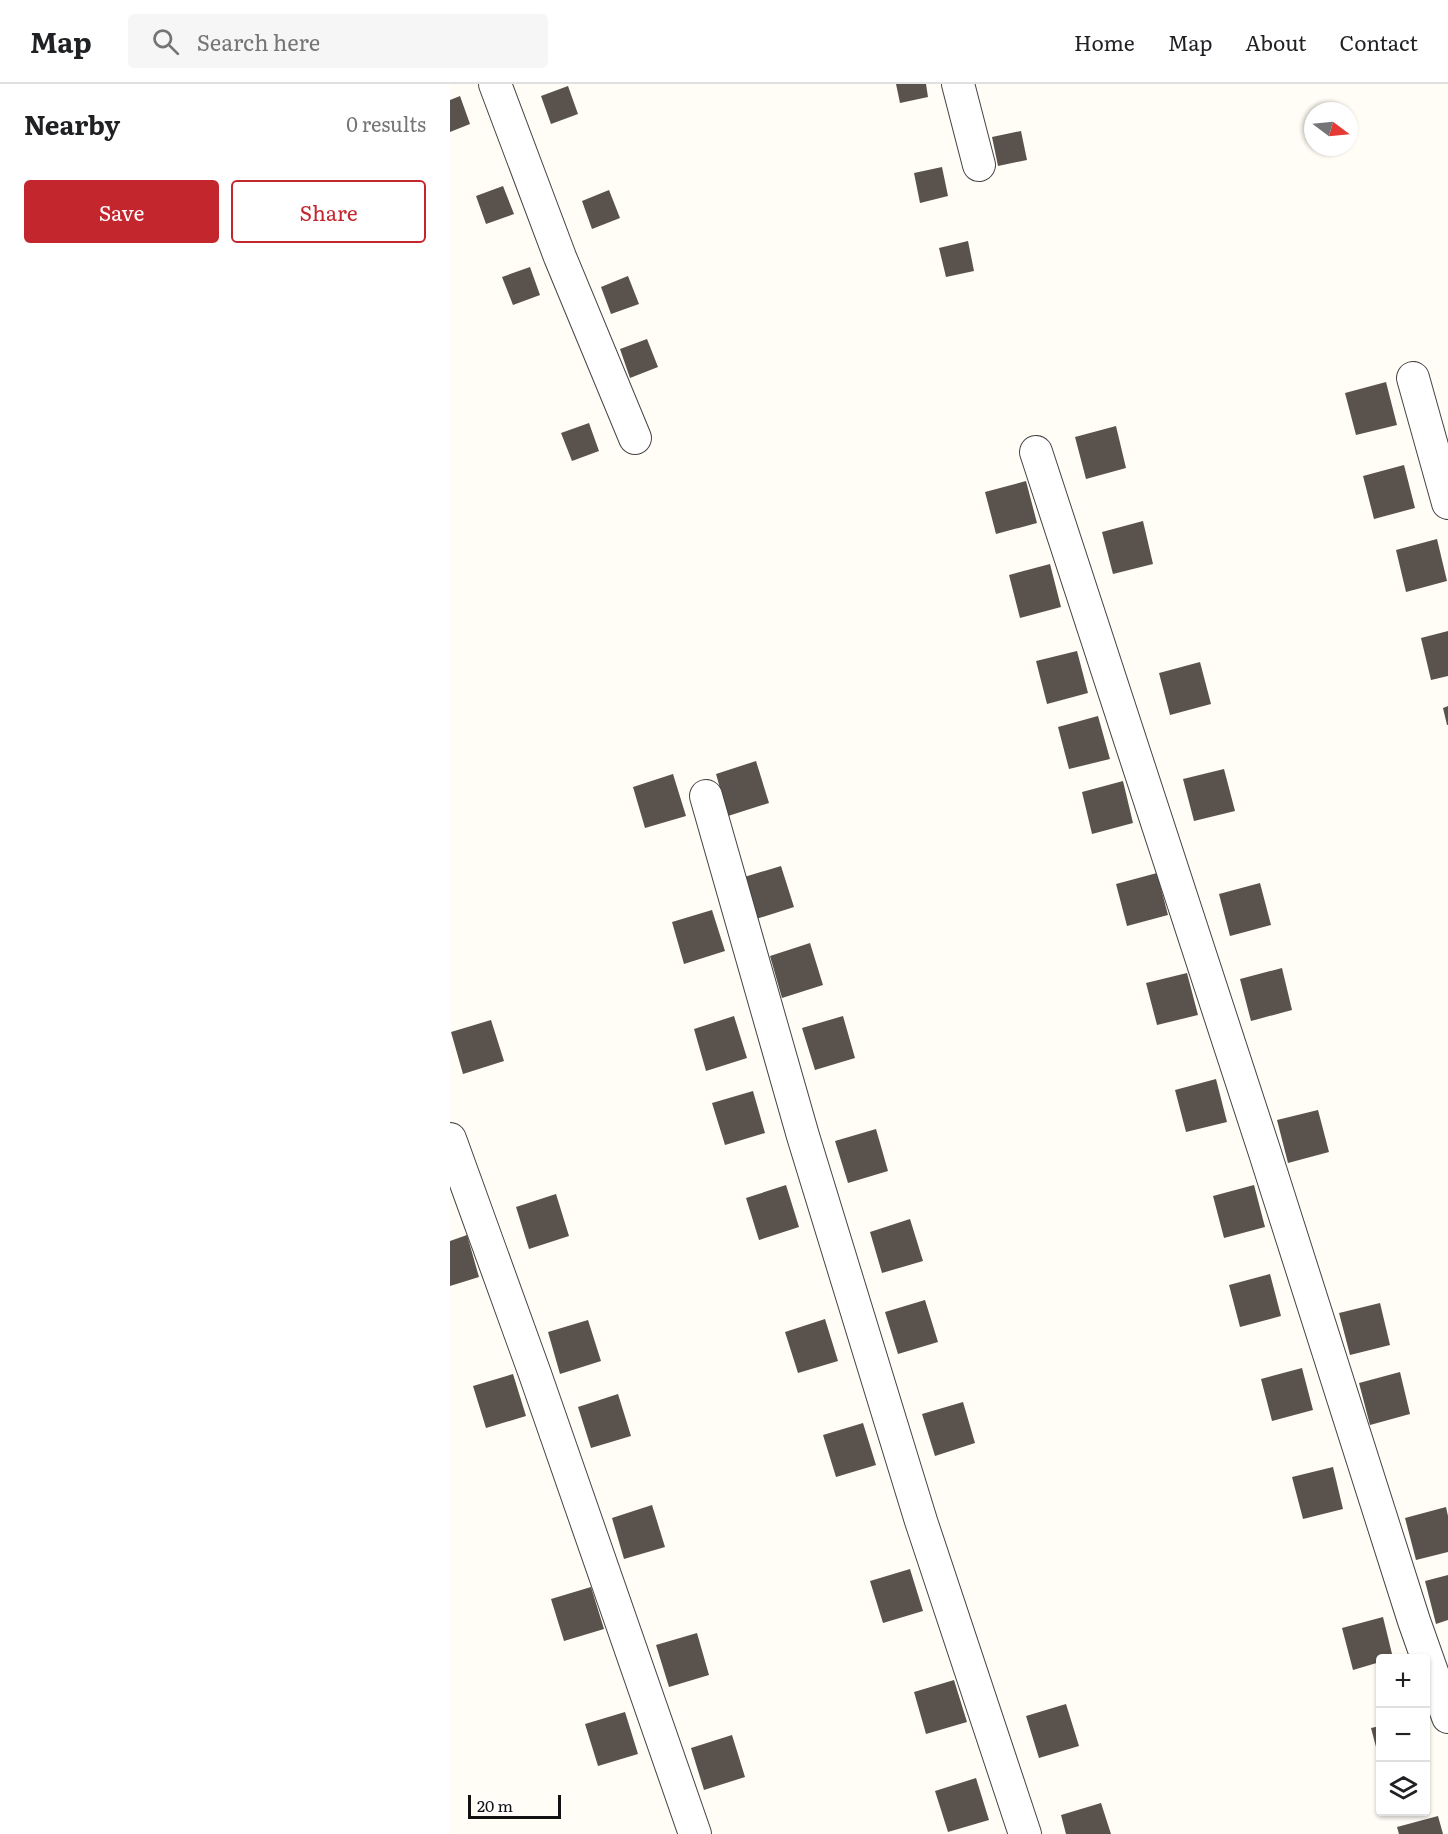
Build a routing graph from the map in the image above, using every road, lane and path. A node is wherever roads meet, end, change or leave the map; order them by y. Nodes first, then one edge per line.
1 (495, 84) edge
2 (958, 84) edge
3 (979, 165) dead end
4 (1413, 378) dead end
5 (635, 438) dead end
6 (1036, 452) dead end
7 (1448, 503) edge
8 (706, 796) dead end
9 (450, 1138) edge
10 (1448, 1717) edge
11 (695, 1834) edge
12 (1024, 1834) edge

1 - 5 street
2 - 3 street
4 - 7 street
6 - 10 street
8 - 12 street
9 - 11 street

